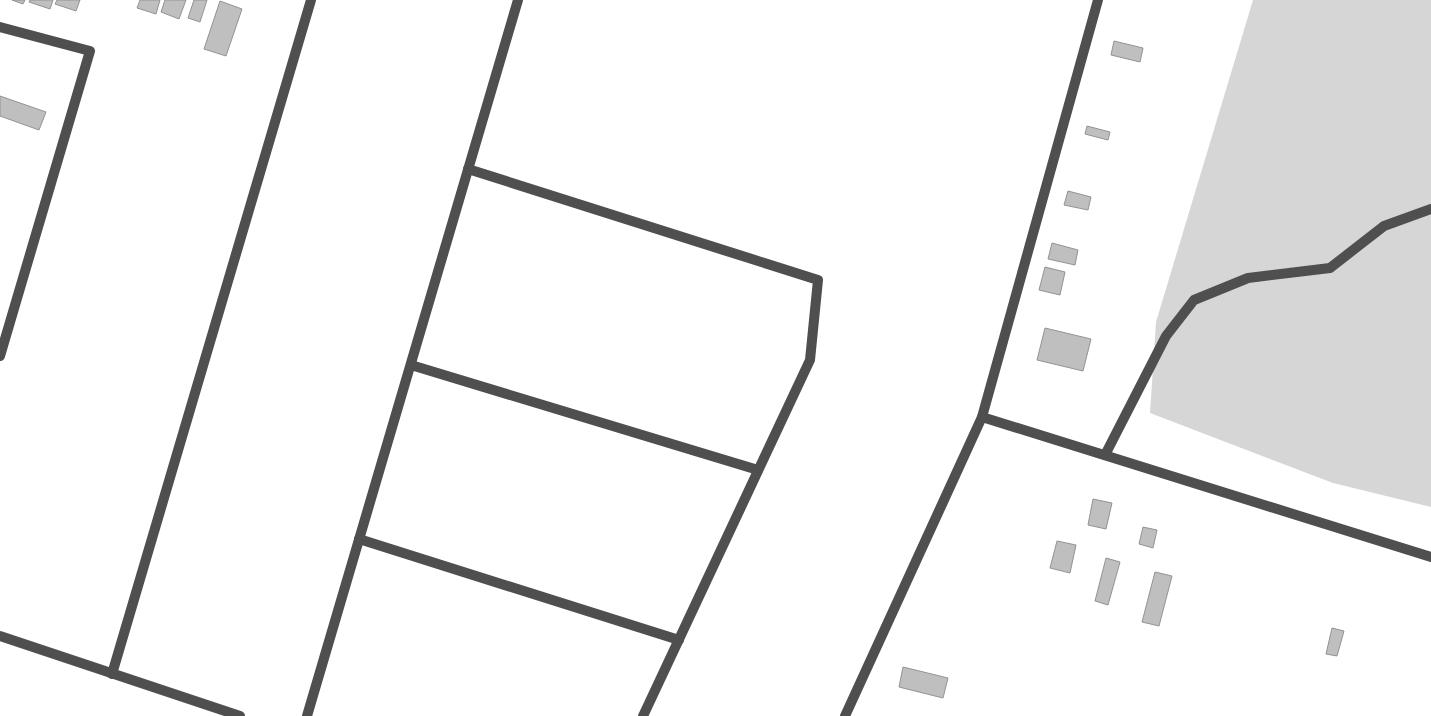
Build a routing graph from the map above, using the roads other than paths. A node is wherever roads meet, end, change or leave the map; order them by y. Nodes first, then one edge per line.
1 (311, 0) edge
2 (518, 0) edge
3 (1098, 0) edge
4 (0, 27) edge
5 (468, 169) junction
6 (1431, 209) edge
7 (0, 356) edge
8 (411, 365) junction
9 (982, 417) junction
10 (1105, 455) junction
11 (758, 470) junction
12 (359, 539) junction
13 (1431, 557) edge
14 (0, 636) edge
15 (679, 640) junction
16 (112, 674) junction
17 (240, 716) edge
18 (307, 716) edge
19 (643, 716) edge
20 (845, 716) edge

1 - 16 street
2 - 5 street
3 - 9 street
4 - 7 street
5 - 8 street
5 - 11 street
6 - 10 street
8 - 11 street
8 - 12 street
9 - 10 street
9 - 20 street
10 - 13 street
11 - 15 street
12 - 15 street
12 - 18 street
14 - 16 street
15 - 19 street
16 - 17 street

